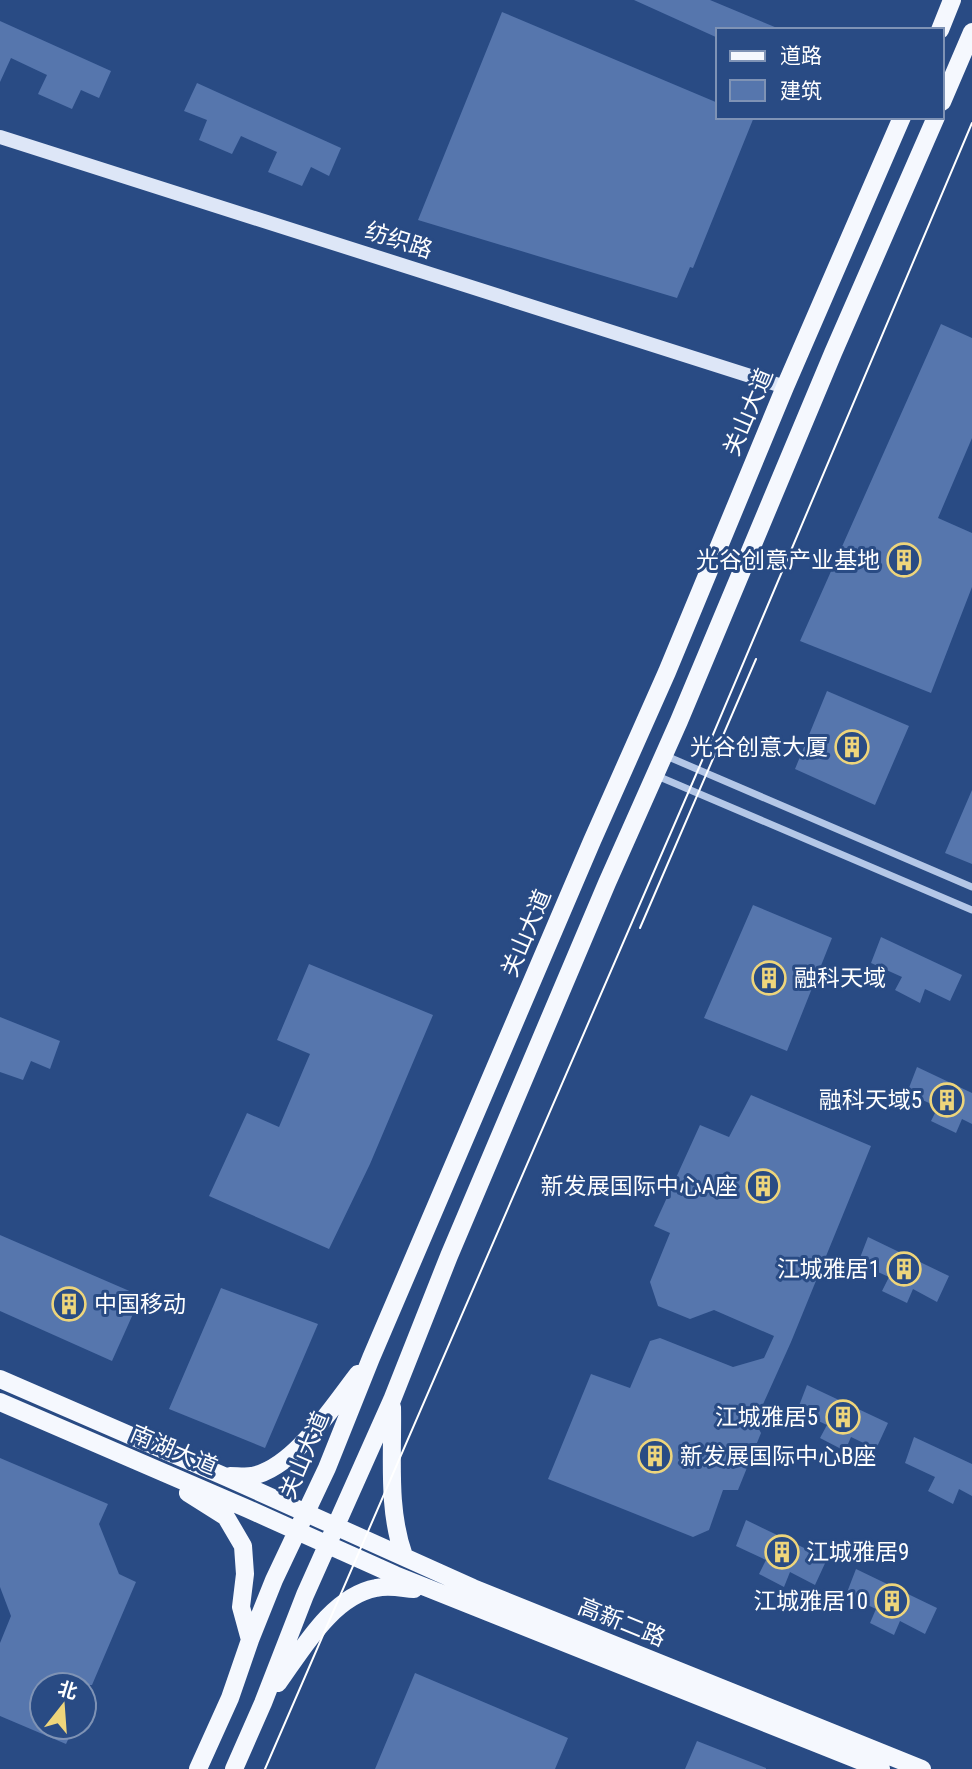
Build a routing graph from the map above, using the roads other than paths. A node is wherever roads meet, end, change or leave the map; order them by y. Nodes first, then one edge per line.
1 (953, 0) edge
2 (941, 28) edge
3 (972, 32) edge
4 (944, 97) edge
5 (901, 119) edge
6 (935, 119) edge
7 (0, 137) edge
8 (785, 387) junction
9 (663, 755) junction
10 (654, 774) junction
11 (972, 887) edge
12 (972, 910) edge
13 (371, 1358) junction
14 (0, 1379) edge
15 (392, 1400) junction
16 (0, 1402) edge
17 (106, 1447) junction
18 (226, 1477) junction
19 (306, 1513) junction
20 (336, 1526) junction
21 (298, 1531) junction
22 (328, 1545) junction
23 (404, 1556) junction
24 (443, 1593) junction
25 (250, 1640) junction
26 (263, 1703) junction
27 (198, 1769) edge
28 (234, 1769) edge
29 (881, 1769) edge
30 (922, 1769) edge

1 - 2 main road
3 - 4 main road
5 - 8 main road, 关山大道
6 - 9 main road
7 - 8 main road, 纺织路
8 - 13 main road, 关山大道
9 - 10 main road
9 - 11 street
10 - 12 street
10 - 15 main road
13 - 18 main road
13 - 19 main road, 关山大道
14 - 18 main road, 南湖大道
15 - 20 main road
15 - 23 main road
16 - 17 main road, 南湖大道
17 - 21 main road, 南湖大道
17 - 25 main road
18 - 19 main road, 南湖大道
19 - 20 main road, 高新二路
19 - 21 main road, 关山大道
20 - 22 main road
20 - 23 main road, 高新二路
21 - 22 main road, 南湖大道
21 - 25 main road, 关山大道
22 - 24 main road, 高新二路
22 - 26 main road
23 - 30 main road, 高新二路
24 - 26 main road
24 - 29 main road, 高新二路
25 - 27 main road, 关山大道
26 - 28 main road

